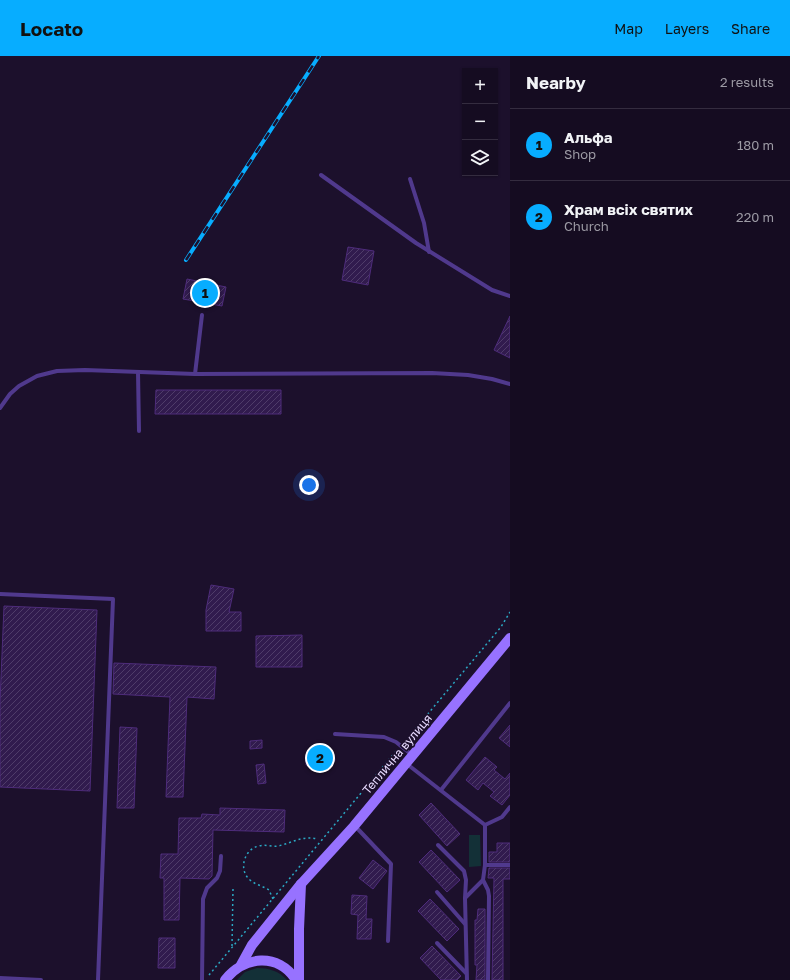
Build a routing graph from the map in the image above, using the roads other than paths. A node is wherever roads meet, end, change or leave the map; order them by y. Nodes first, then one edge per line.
1 (321, 175) dead end
2 (410, 179) dead end
3 (429, 252) junction
4 (510, 296) edge
5 (202, 315) dead end
6 (138, 372) junction
7 (195, 374) junction
8 (510, 384) edge
9 (0, 408) edge
10 (139, 431) dead end
11 (0, 594) edge
12 (510, 638) edge
13 (510, 703) edge
14 (335, 734) dead end
15 (413, 755) junction
16 (406, 764) junction
17 (441, 790) junction
18 (510, 807) edge
19 (485, 825) junction
20 (354, 826) junction
21 (438, 845) dead end
22 (221, 856) dead end
23 (485, 865) junction
24 (510, 865) edge
25 (483, 880) junction
26 (301, 884) junction
27 (437, 892) dead end
28 (465, 898) junction
29 (465, 925) junction
30 (388, 941) dead end
31 (437, 943) dead end
32 (241, 965) junction
33 (466, 974) junction
34 (0, 978) edge
35 (41, 980) edge
36 (98, 980) edge
37 (203, 980) edge
38 (225, 980) edge
39 (296, 980) edge
40 (299, 980) edge
41 (467, 980) edge
42 (488, 980) edge

1 - 3 lane
2 - 3 lane
3 - 4 lane
5 - 7 lane
6 - 7 lane
6 - 9 lane
6 - 10 lane
7 - 8 lane
11 - 36 lane
12 - 15 main road, Теплична вулиця
13 - 17 lane
14 - 15 lane
15 - 16 main road, Теплична вулиця
16 - 17 lane
16 - 20 main road, Теплична вулиця
17 - 19 lane
18 - 19 lane
19 - 23 lane
20 - 26 main road, Теплична вулиця
20 - 30 lane
21 - 28 lane
22 - 37 lane
23 - 24 lane
23 - 25 lane
25 - 28 lane
25 - 42 lane
26 - 32 main road, Теплична вулиця
26 - 40 main road
27 - 29 lane
28 - 29 lane
29 - 33 lane
31 - 33 lane
32 - 38 main road
32 - 39 main road
33 - 41 lane
34 - 35 lane

